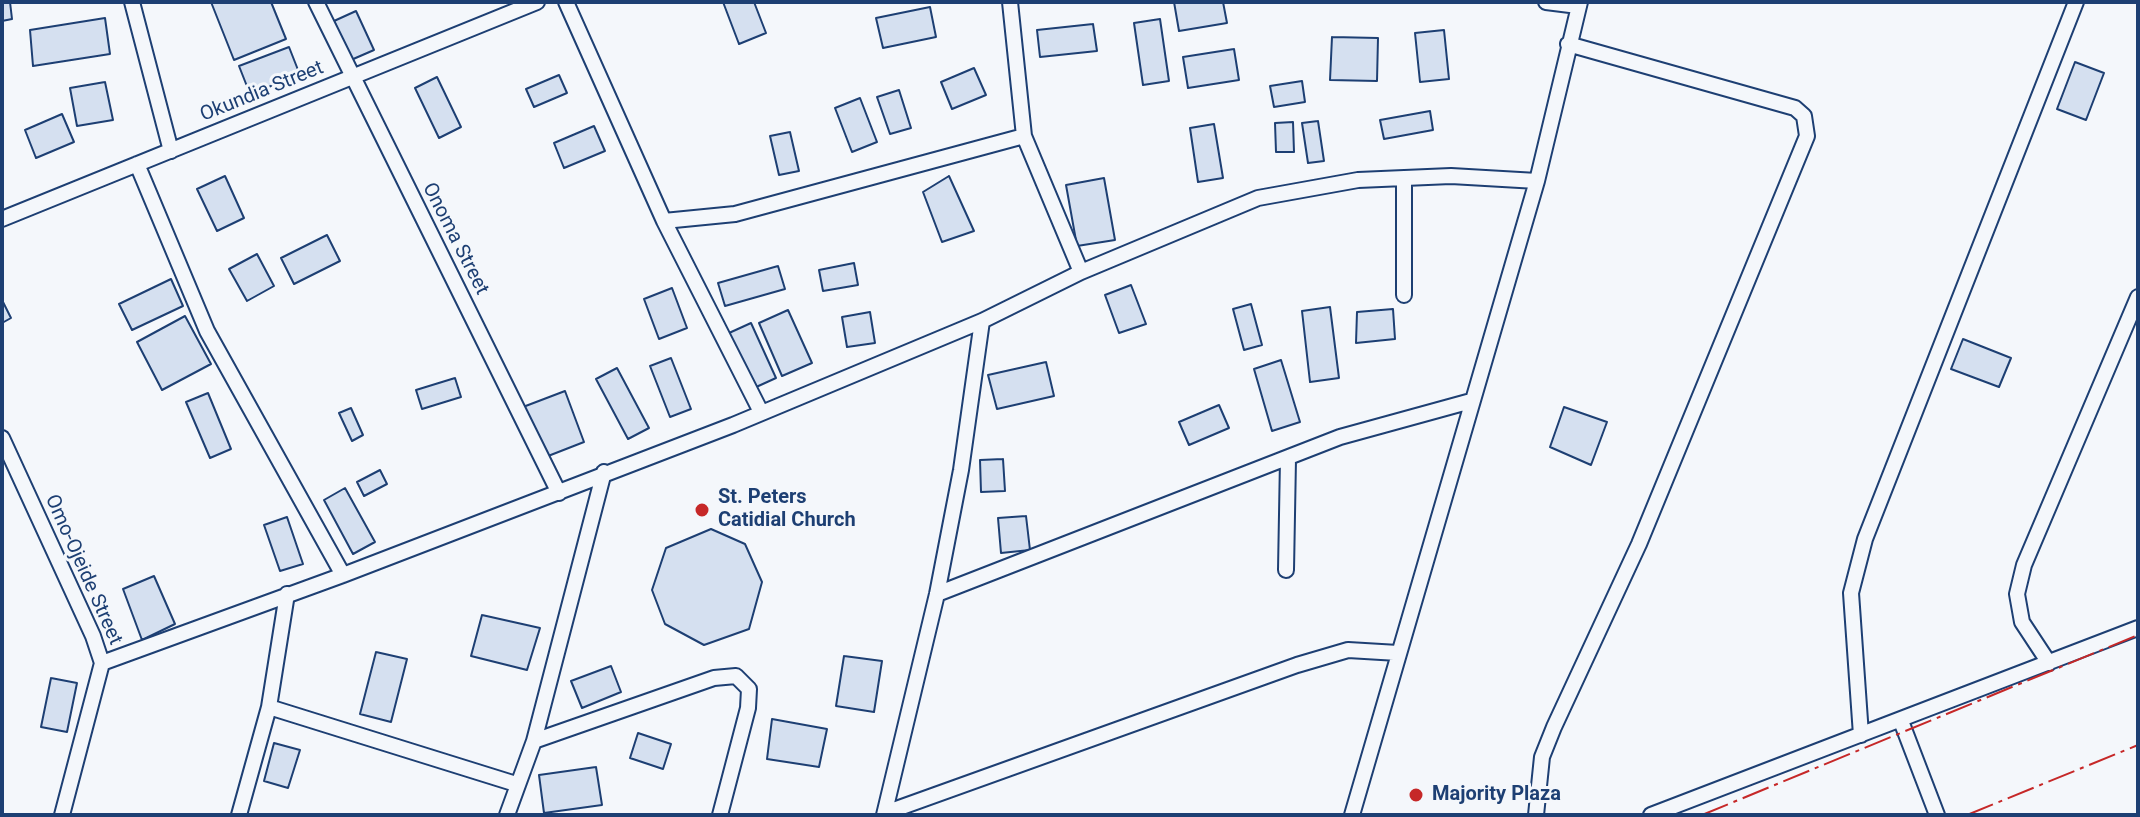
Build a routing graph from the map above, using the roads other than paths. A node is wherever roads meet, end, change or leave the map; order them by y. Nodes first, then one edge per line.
1 (132, 2) edge
2 (316, 2) edge
3 (537, 2) edge
4 (566, 2) edge
5 (1010, 2) edge
6 (1546, 2) edge
7 (2076, 2) edge
8 (1579, 4) edge
9 (1568, 44) junction
10 (352, 77) junction
11 (1024, 136) junction
12 (171, 151) junction
13 (137, 164) junction
14 (1404, 178) junction
15 (1537, 181) junction
16 (2, 219) edge
17 (664, 221) junction
18 (1081, 272) junction
19 (1404, 295) dead end
20 (2138, 297) edge
21 (982, 321) junction
22 (1471, 401) junction
23 (761, 412) junction
24 (2, 438) edge
25 (1288, 459) junction
26 (604, 472) junction
27 (559, 493) junction
28 (1286, 570) dead end
29 (343, 575) junction
30 (287, 594) junction
31 (937, 594) junction
32 (2138, 628) edge
33 (1398, 653) junction
34 (102, 663) junction
35 (2049, 663) junction
36 (269, 707) junction
37 (1901, 721) junction
38 (1861, 735) junction
39 (534, 741) junction
40 (516, 784) junction
41 (885, 814) edge
42 (62, 815) edge
43 (239, 815) edge
44 (507, 815) edge
45 (720, 815) edge
46 (1352, 815) edge
47 (1536, 815) edge
48 (1651, 815) edge
49 (1937, 815) edge

1 - 12 street
2 - 10 street, Onoma Street
3 - 10 street, Okundia Street
4 - 17 street
5 - 11 street
6 - 8 street
7 - 38 street
8 - 9 street
9 - 15 street
9 - 47 street
10 - 12 street, Okundia Street
10 - 27 street, Onoma Street
11 - 17 street
11 - 18 street
12 - 13 street, Okundia Street
13 - 16 street, Okundia Street
13 - 29 street
14 - 15 street
14 - 18 street
14 - 19 street
15 - 22 street
17 - 23 street
18 - 21 street
20 - 35 street
21 - 23 street
21 - 31 street
22 - 25 street
22 - 33 street
23 - 26 street
24 - 34 street, Omo-Ojeide Street
25 - 28 street
25 - 31 street
26 - 27 street
26 - 39 street
27 - 29 street
29 - 30 street
30 - 34 street
30 - 36 street
31 - 41 street
32 - 35 street
33 - 41 street
33 - 46 street
34 - 42 street, Omo-Ojeide Street
35 - 37 street
36 - 40 street
36 - 43 street
37 - 38 street
37 - 49 street
38 - 48 street
39 - 40 street
39 - 45 street
40 - 44 street

